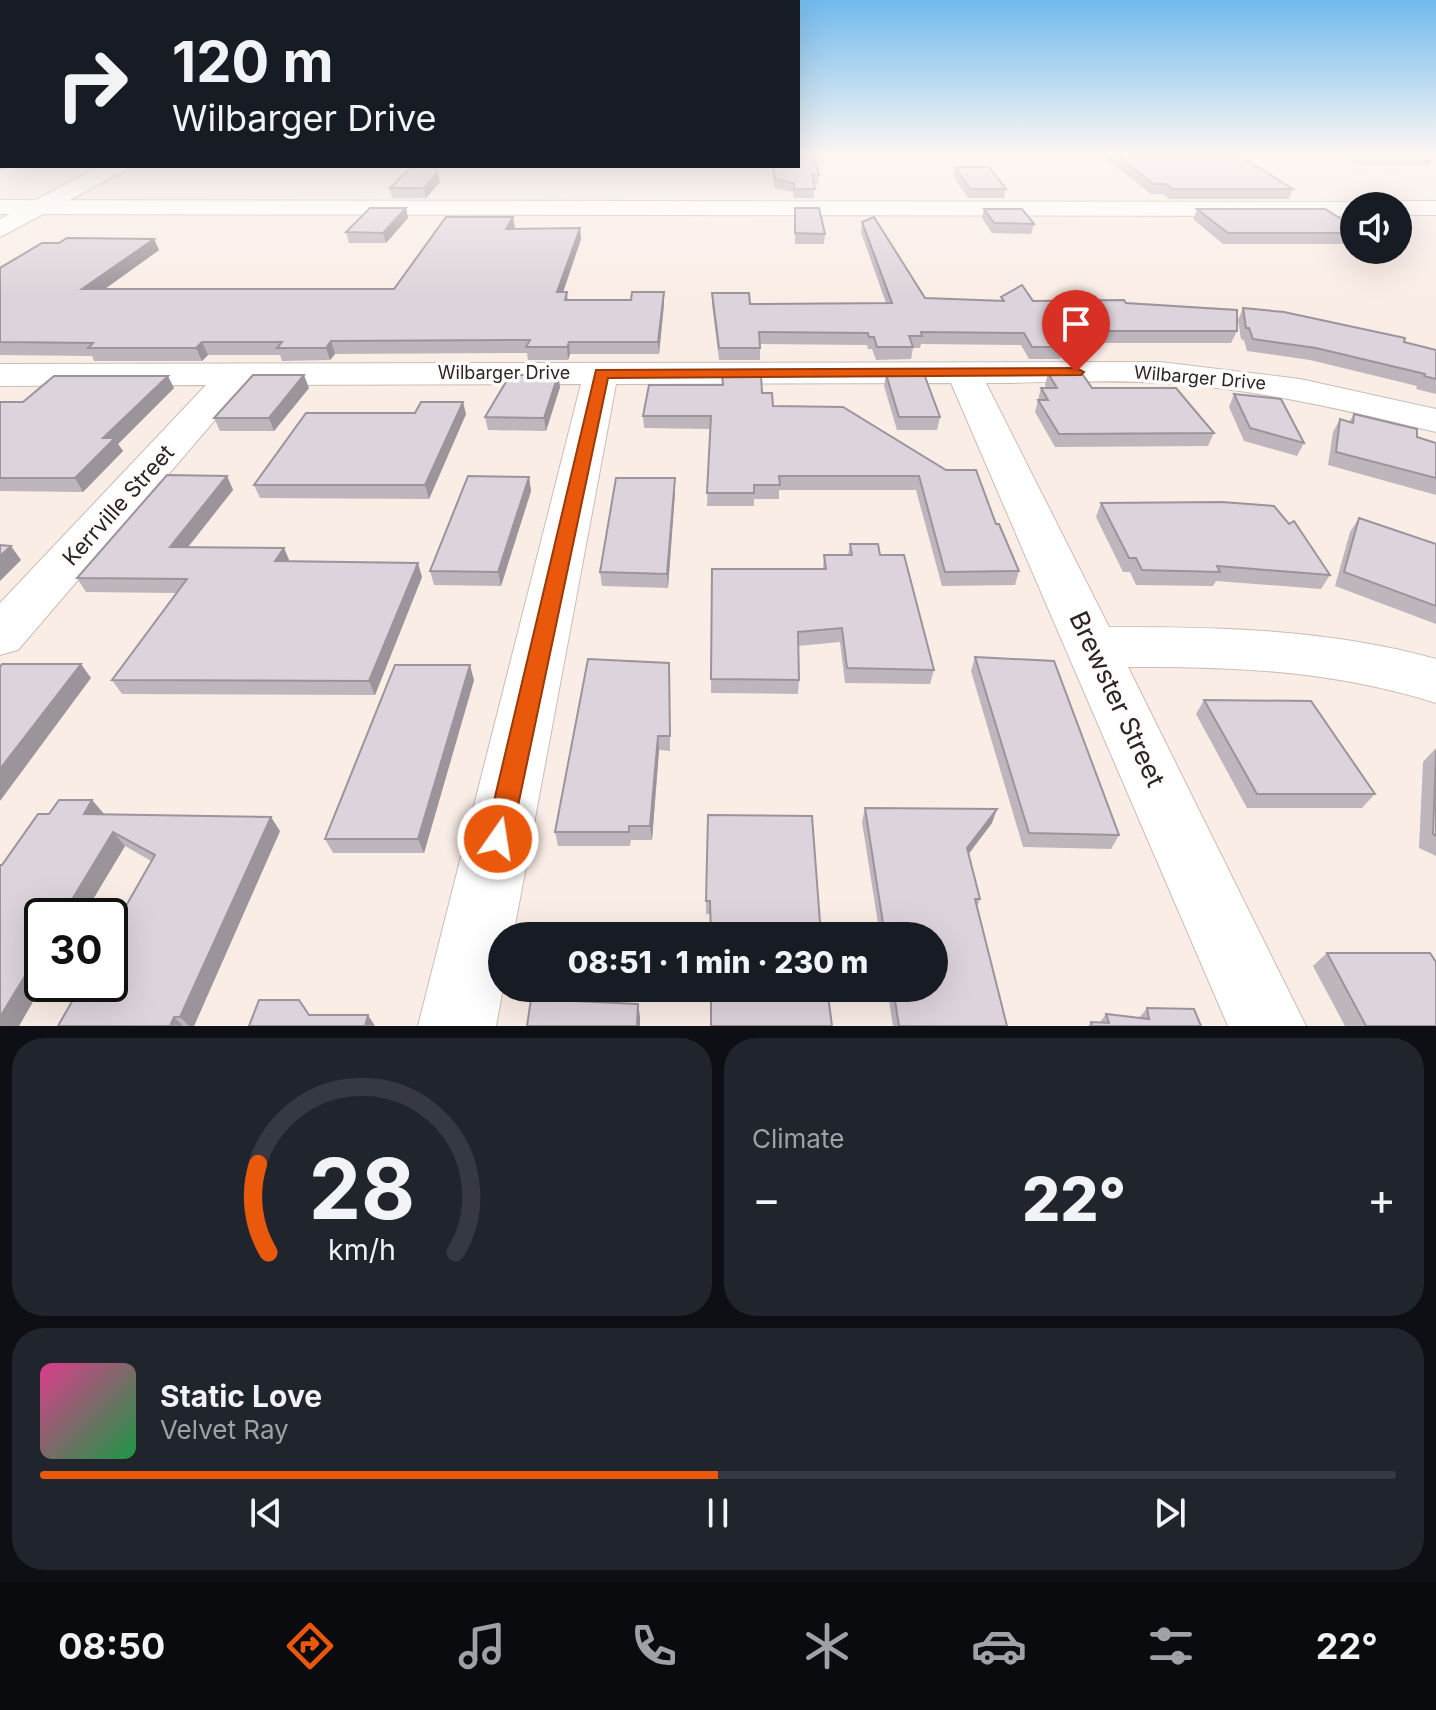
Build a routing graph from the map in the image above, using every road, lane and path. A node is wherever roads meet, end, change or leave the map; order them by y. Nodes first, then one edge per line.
1 (54, 200) edge
2 (0, 206) edge
3 (1412, 208) edge
4 (1436, 208) edge
5 (1340, 209) edge
6 (36, 210) junction
7 (0, 229) edge
8 (601, 373) junction
9 (964, 373) junction
10 (236, 374) junction
11 (0, 375) edge
12 (1436, 421) edge
13 (0, 636) edge
14 (1094, 647) junction
15 (1436, 681) edge
16 (457, 1026) edge
17 (1267, 1026) edge

1 - 6 street
2 - 6 street
3 - 4 street
5 - 6 street
6 - 7 street
8 - 9 street, Wilbarger Drive
8 - 10 street, Wilbarger Drive
8 - 16 street
9 - 12 street, Wilbarger Drive
9 - 14 street, Brewster Street
10 - 11 street, Wilbarger Drive
10 - 13 street, Kerrville Street
14 - 15 street
14 - 17 street, Brewster Street

